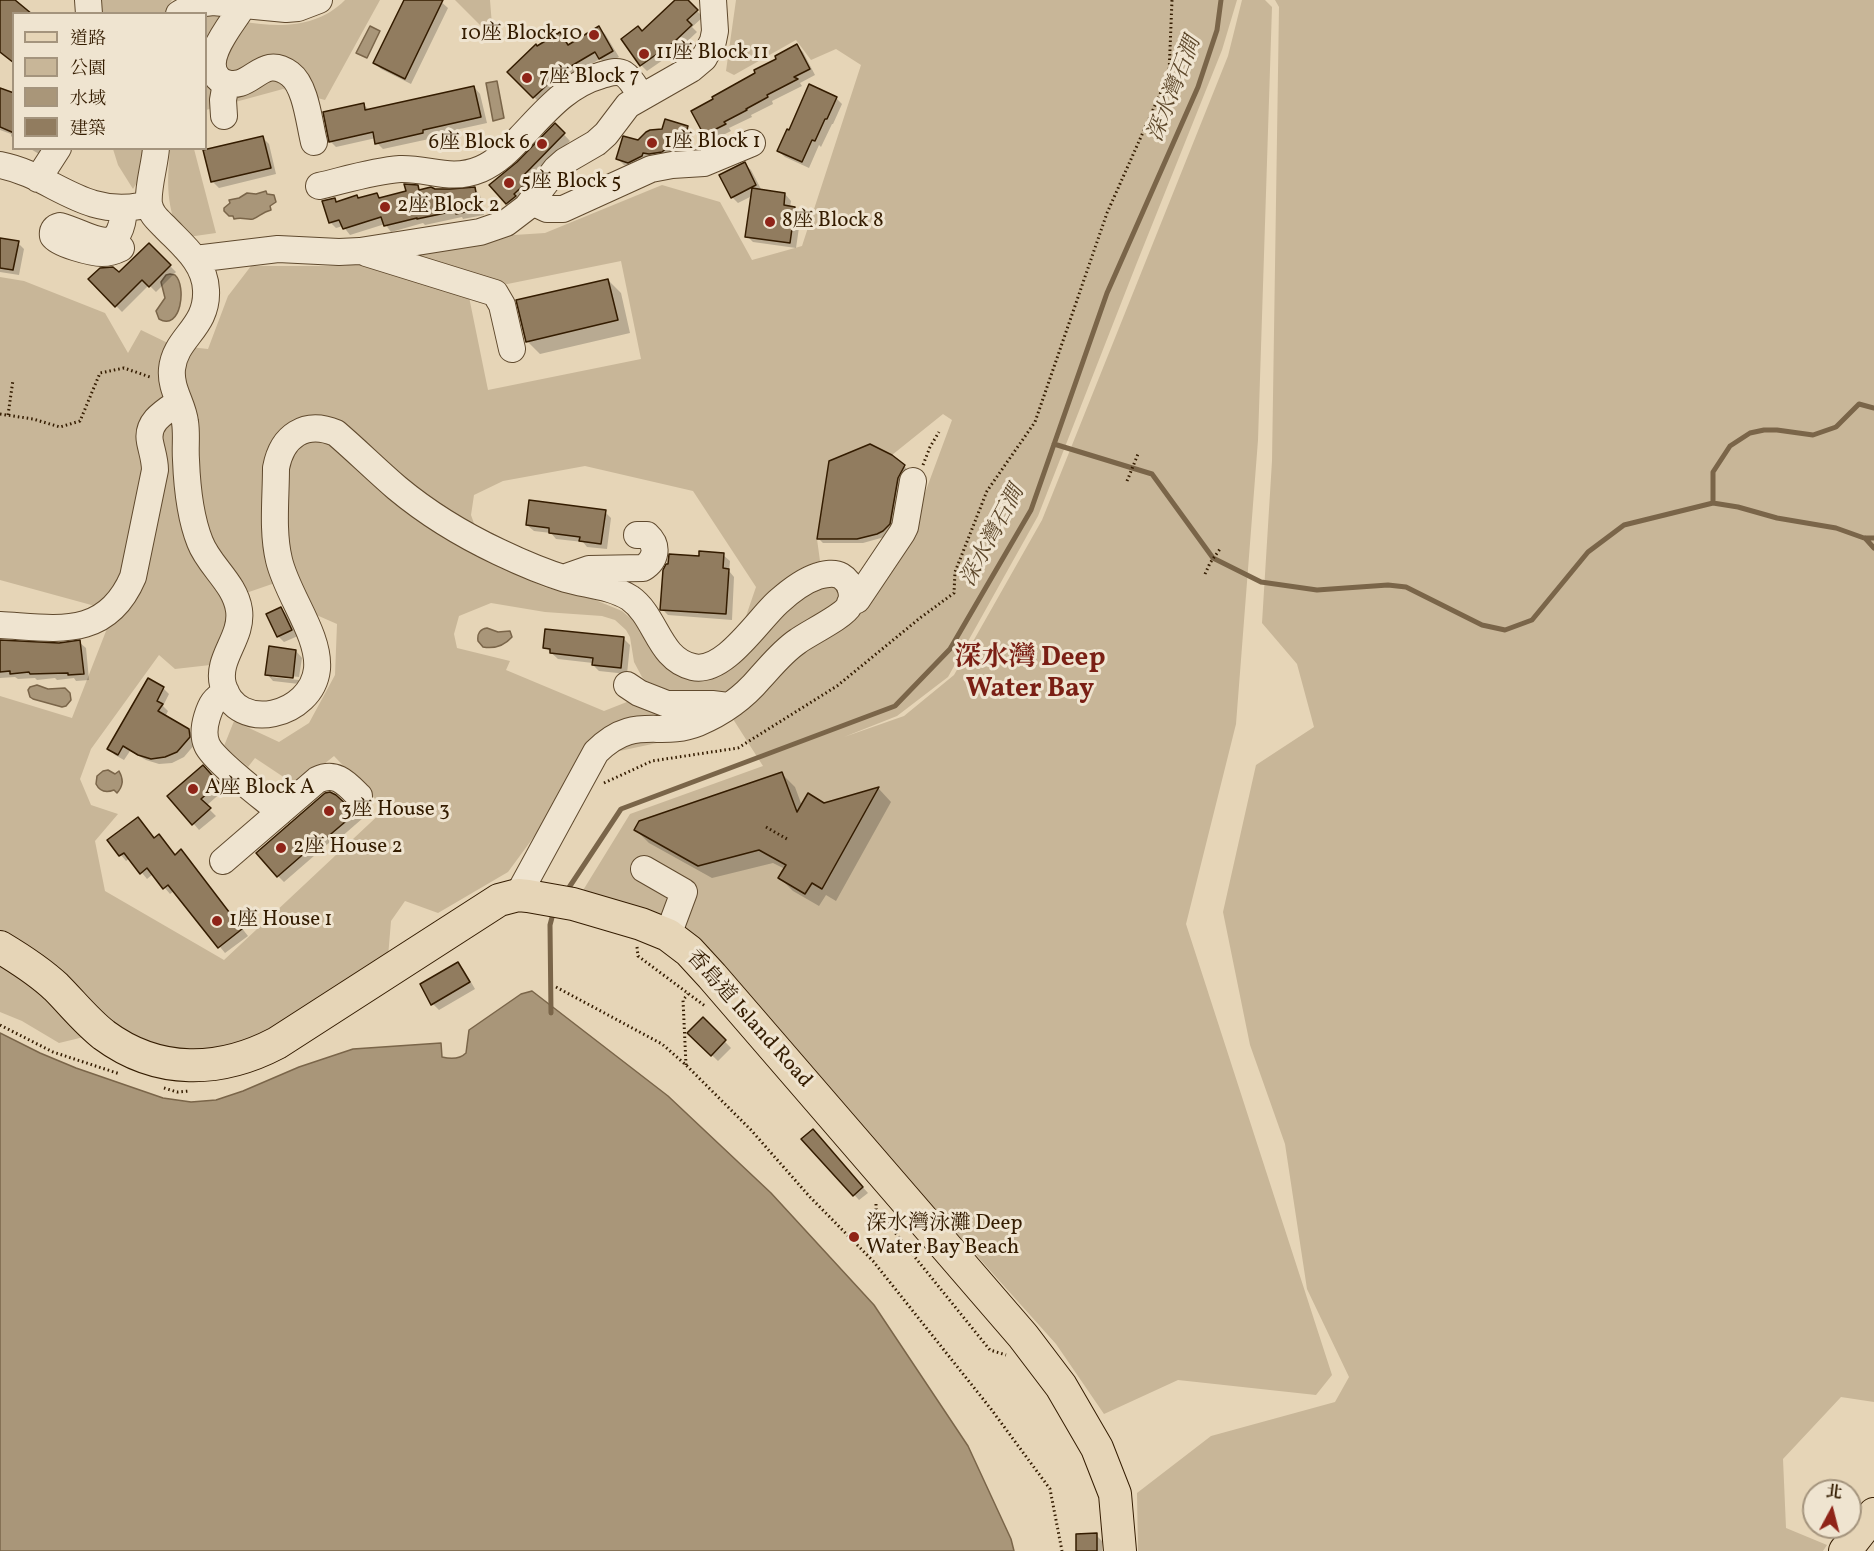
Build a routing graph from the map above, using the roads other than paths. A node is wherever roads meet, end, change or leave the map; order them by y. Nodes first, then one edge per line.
1 (319, 0) edge
2 (713, 0) edge
3 (243, 6) junction
4 (182, 12) edge
5 (226, 83) junction
6 (641, 96) junction
7 (224, 116) dead end
8 (314, 142) dead end
9 (752, 143) dead end
10 (0, 147) edge
11 (57, 150) edge
12 (156, 150) edge
13 (0, 165) edge
14 (40, 176) junction
15 (319, 186) dead end
16 (532, 202) junction
17 (137, 206) junction
18 (121, 248) dead end
19 (360, 251) junction
20 (195, 259) junction
21 (512, 349) dead end
22 (176, 397) junction
23 (917, 475) road end
24 (637, 535) dead end
25 (566, 579) junction
26 (850, 603) junction
27 (0, 625) edge
28 (627, 685) dead end
29 (226, 692) junction
30 (728, 706) junction
31 (358, 796) dead end
32 (280, 812) junction
33 (223, 861) dead end
34 (645, 869) dead end
35 (518, 895) junction
36 (668, 935) junction
37 (0, 947) edge
38 (1874, 1514) edge
39 (1120, 1551) edge
40 (1845, 1551) edge

1 - 3 street
2 - 6 street
3 - 4 street
3 - 5 street
5 - 7 street
5 - 8 street
6 - 15 street
6 - 16 street
9 - 16 street
10 - 14 street
11 - 14 street
12 - 17 street
13 - 14 street
14 - 17 street
16 - 19 street
17 - 18 street
17 - 20 street
19 - 20 street
19 - 21 street
20 - 22 street
22 - 27 street
22 - 29 street
23 - 26 street
24 - 25 street
25 - 26 street
25 - 29 street
26 - 30 street
28 - 30 street
29 - 32 street
30 - 35 street
31 - 32 street
32 - 33 street
34 - 36 street
35 - 36 main road, 香島道 Island Road
35 - 37 main road, 香島道 Island Road
36 - 39 main road, 香島道 Island Road
38 - 40 main road

